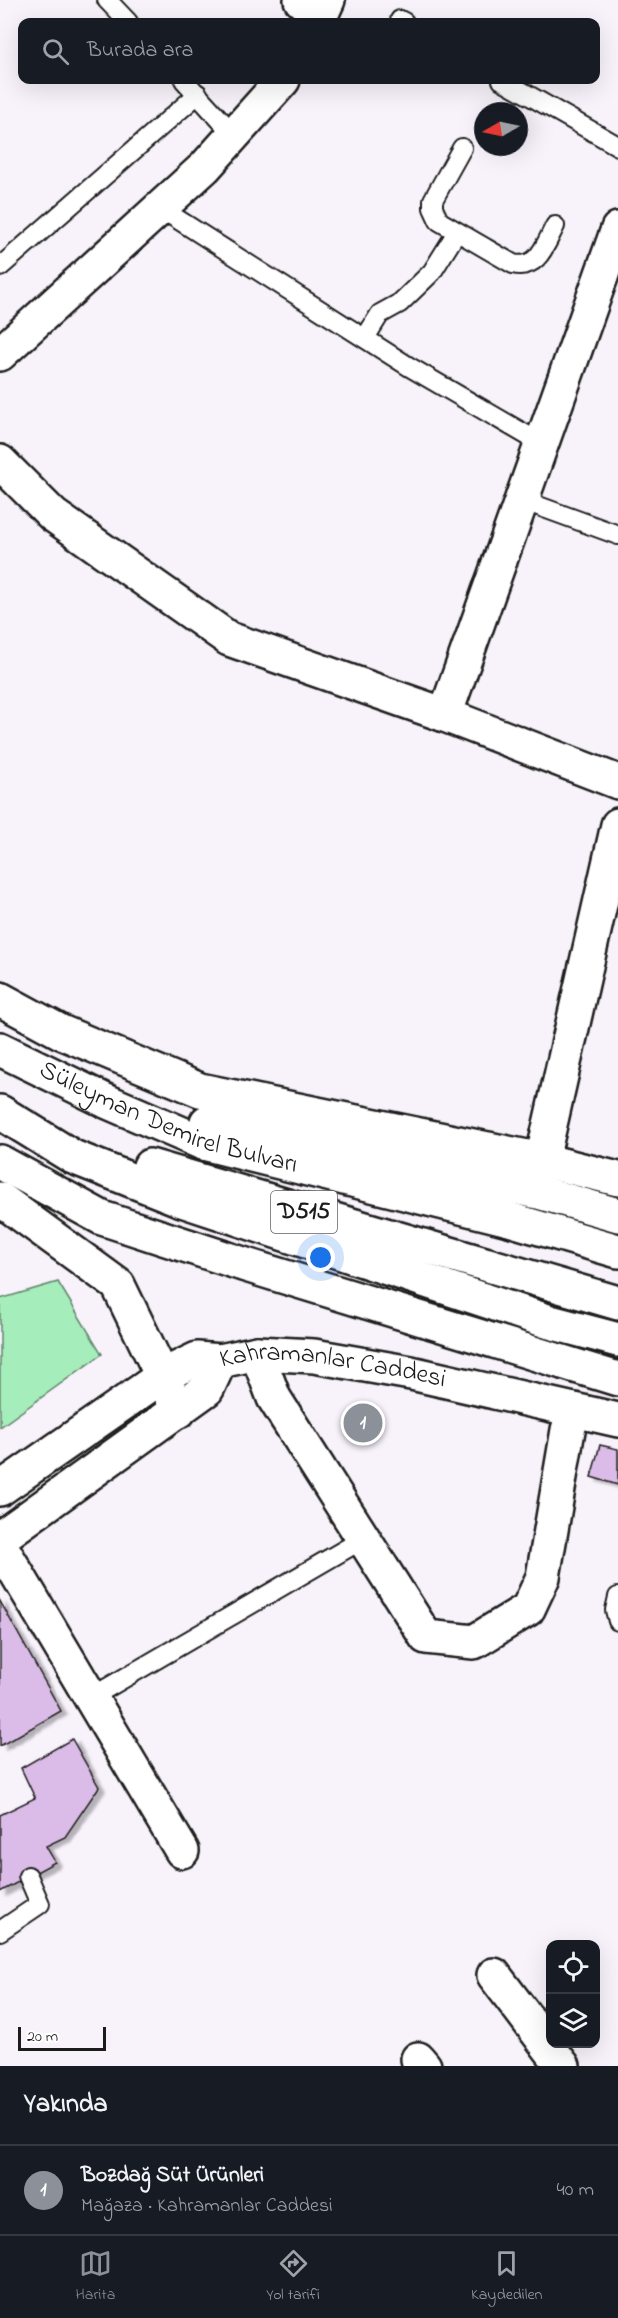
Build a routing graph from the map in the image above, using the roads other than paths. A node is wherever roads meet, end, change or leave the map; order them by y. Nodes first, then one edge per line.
1 (107, 0) edge
2 (124, 18) edge
3 (188, 84) edge
4 (279, 84) edge
5 (509, 84) edge
6 (198, 94) junction
7 (234, 135) junction
8 (618, 146) edge
9 (462, 148) dead end
10 (160, 208) junction
11 (555, 226) dead end
12 (618, 228) edge
13 (457, 232) junction
14 (0, 267) edge
15 (365, 338) junction
16 (0, 354) edge
17 (542, 444) junction
18 (0, 462) edge
19 (522, 500) junction
20 (618, 535) edge
21 (445, 715) junction
22 (618, 782) edge
23 (618, 825) edge
24 (0, 999) edge
25 (3, 1051) edge
26 (0, 1093) edge
27 (0, 1112) edge
28 (543, 1160) junction
29 (0, 1162) edge
30 (618, 1179) edge
31 (0, 1199) edge
32 (618, 1215) edge
33 (618, 1251) edge
34 (618, 1303) edge
35 (618, 1340) edge
36 (257, 1353) junction
37 (220, 1361) junction
38 (163, 1376) junction
39 (618, 1378) edge
40 (574, 1410) junction
41 (179, 1411) junction
42 (618, 1420) edge
43 (0, 1489) edge
44 (0, 1538) edge
45 (363, 1539) junction
46 (0, 1545) edge
47 (618, 1597) edge
48 (618, 1621) edge
49 (90, 1698) junction
50 (182, 1851) dead end
51 (28, 1876) dead end
52 (0, 1931) edge
53 (494, 1975) dead end
54 (563, 2066) edge

1 - 2 lane
3 - 6 lane
4 - 7 main road
5 - 8 lane
6 - 7 lane
6 - 14 lane
7 - 10 main road
9 - 13 lane
10 - 15 lane
10 - 16 main road
11 - 13 lane
12 - 17 main road
13 - 15 lane
15 - 17 lane
17 - 19 main road
18 - 21 main road
19 - 20 lane
19 - 21 main road
21 - 22 main road
23 - 28 main road
24 - 28 main road
25 - 32 main road
25 - 33 main road, Süleyman Demirel Bulvarı / D515
26 - 34 main road, Süleyman Demirel Bulvarı / D515
27 - 35 main road
28 - 30 main road
29 - 39 main road
31 - 38 main road
36 - 37 main road, Kahramanlar Caddesi
36 - 40 main road, Kahramanlar Caddesi
36 - 45 main road
37 - 38 main road
37 - 41 main road, Kahramanlar Caddesi
38 - 41 main road
38 - 43 main road
40 - 42 main road, Kahramanlar Caddesi
40 - 45 main road
41 - 44 main road, Kahramanlar Caddesi
45 - 49 lane
46 - 49 main road
47 - 48 lane
49 - 50 main road
51 - 52 lane
53 - 54 main road

